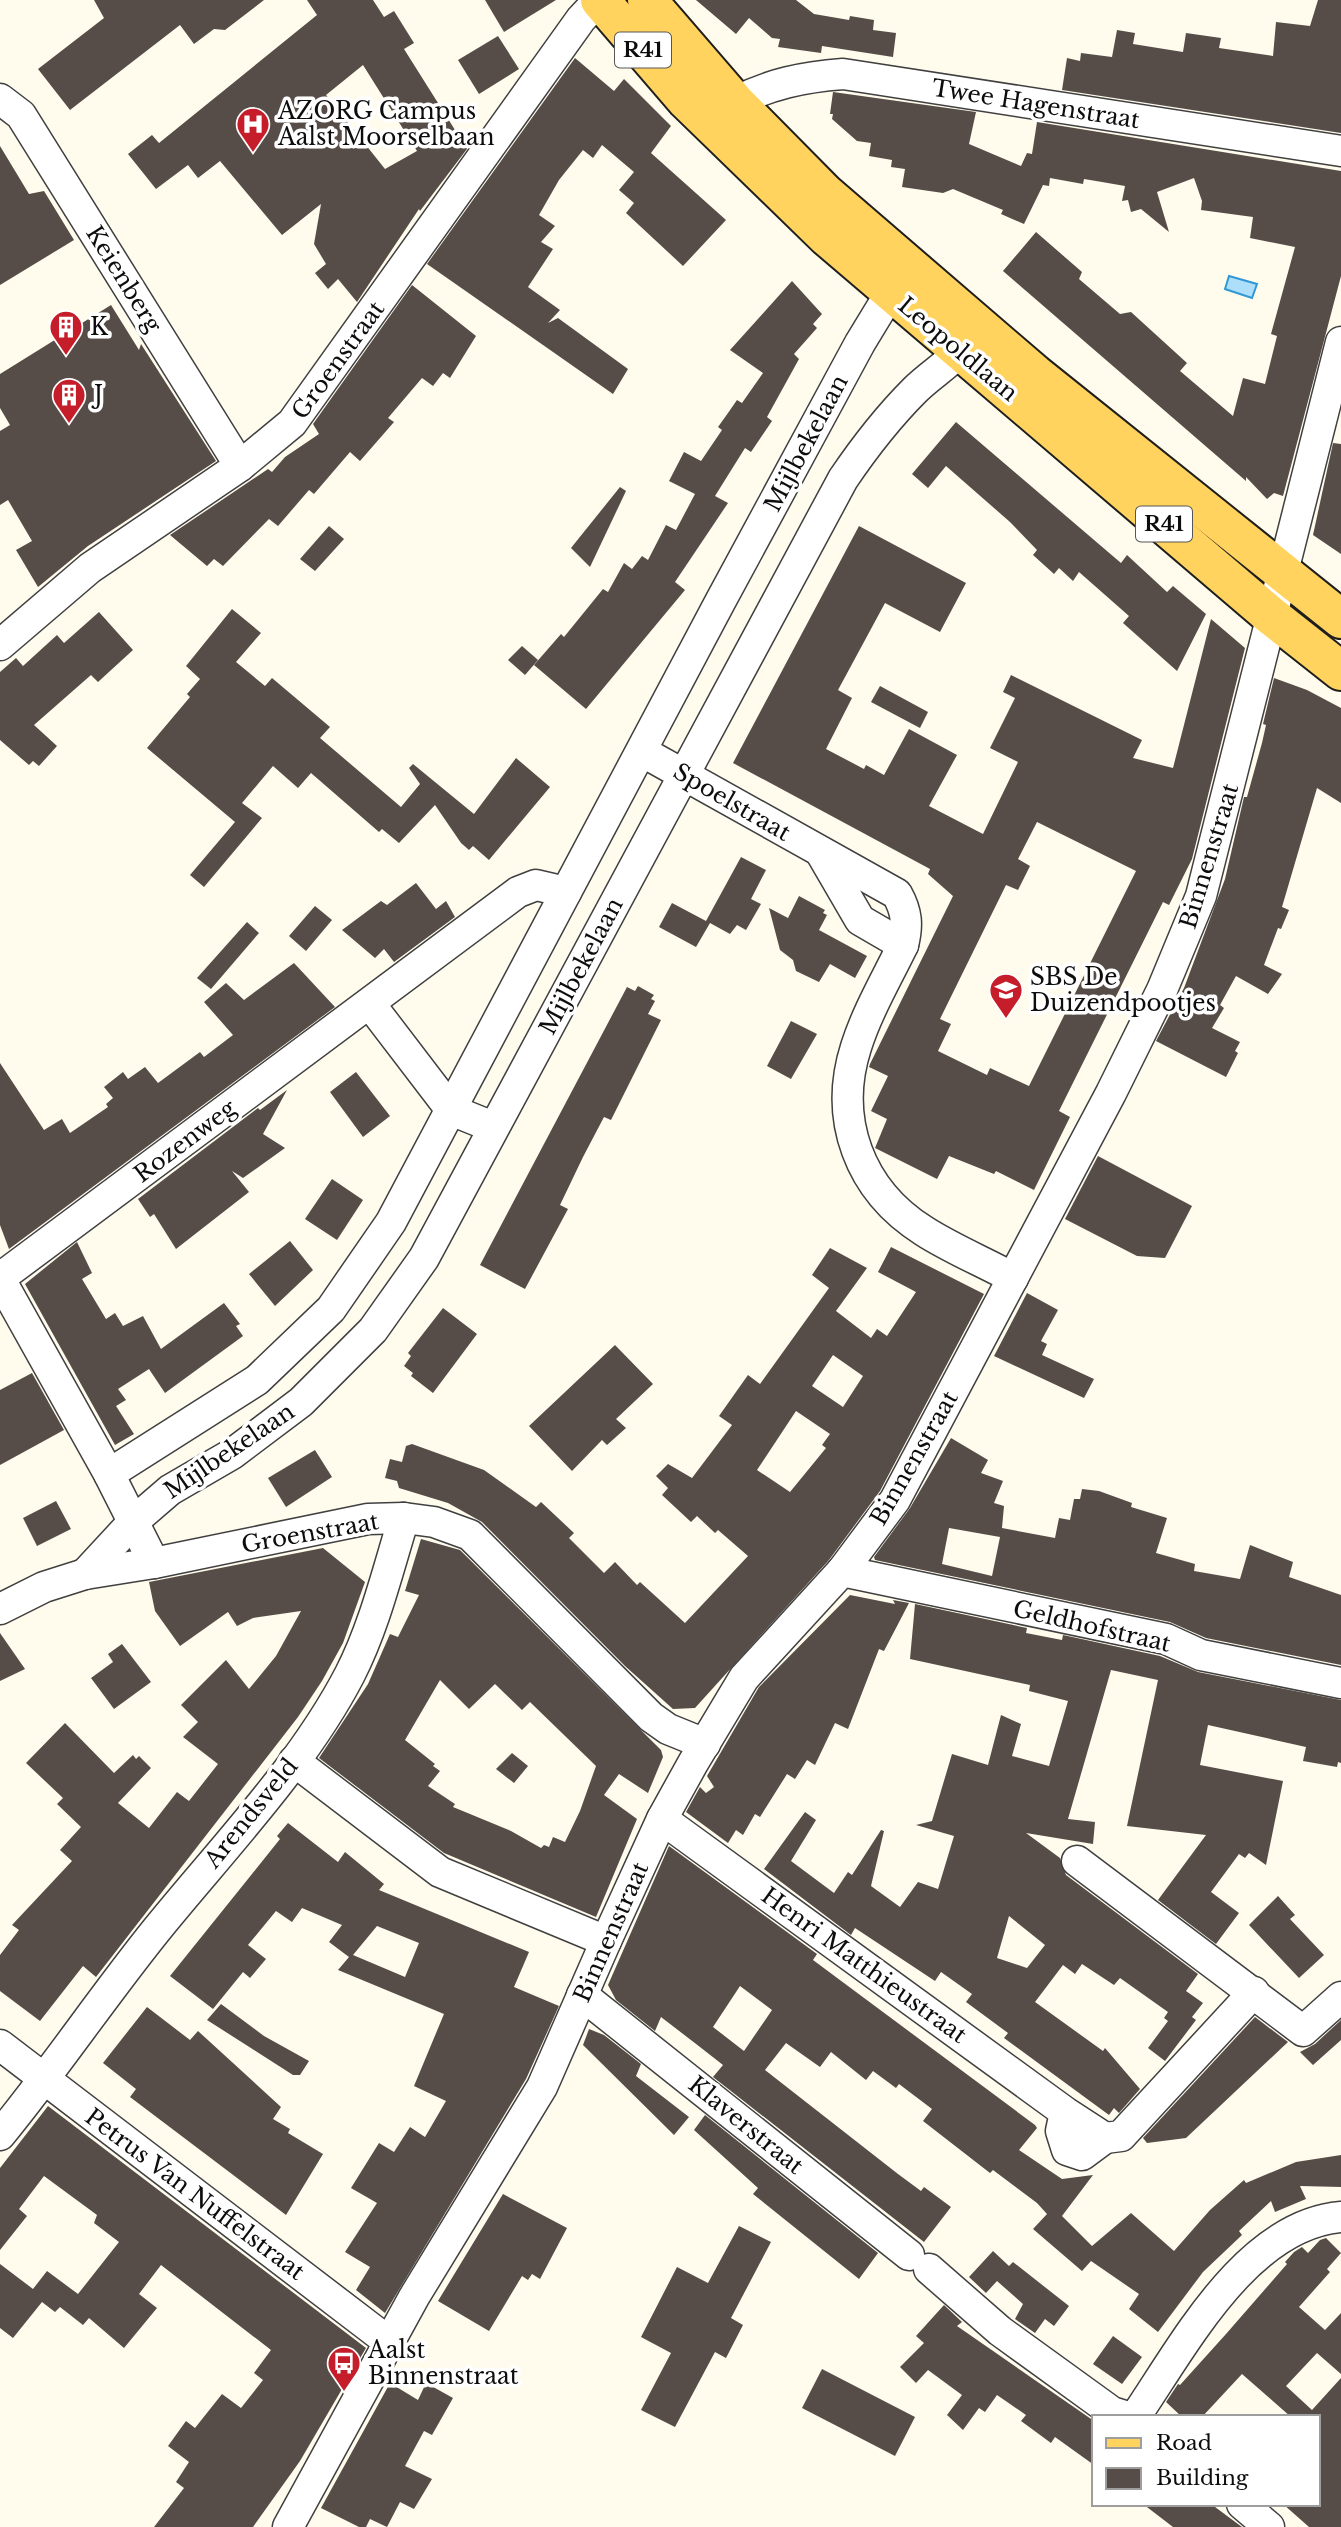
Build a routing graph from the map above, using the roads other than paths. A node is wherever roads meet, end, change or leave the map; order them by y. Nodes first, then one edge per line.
1 (600, 0) edge
2 (647, 0) edge
3 (744, 97) junction
4 (0, 99) edge
5 (1341, 151) edge
6 (891, 292) junction
7 (1341, 342) edge
8 (960, 351) junction
9 (240, 466) junction
10 (1283, 575) junction
11 (1270, 615) junction
12 (1341, 620) edge
13 (0, 645) edge
14 (1341, 671) edge
15 (643, 752) junction
16 (685, 774) junction
17 (821, 853) junction
18 (566, 892) junction
19 (903, 945) junction
20 (370, 1004) junction
21 (451, 1110) junction
22 (493, 1127) junction
23 (0, 1278) edge
24 (1013, 1278) junction
25 (109, 1474) junction
26 (404, 1518) junction
27 (134, 1521) junction
28 (155, 1563) junction
29 (842, 1571) junction
30 (85, 1574) junction
31 (0, 1609) edge
32 (1341, 1683) edge
33 (705, 1744) junction
34 (293, 1761) junction
35 (662, 1819) junction
36 (1077, 1861) dead end
37 (606, 1941) junction
38 (1254, 1992) junction
39 (582, 1994) junction
40 (1341, 1997) edge
41 (0, 2045) edge
42 (46, 2079) junction
43 (0, 2135) edge
44 (1341, 2217) edge
45 (389, 2342) junction
46 (1122, 2415) edge
47 (1136, 2415) edge
48 (1244, 2506) edge
49 (288, 2527) edge
50 (1269, 2527) edge

1 - 6 main road, Leopoldlaan / R41
1 - 9 street, Groenstraat
2 - 3 main road, Leopoldlaan / R41
3 - 5 street, Twee Hagenstraat
3 - 10 main road, Leopoldlaan / R41
4 - 9 street, Keienberg
6 - 8 main road, Leopoldlaan / R41
6 - 15 street, Mijlbekelaan
7 - 10 street, Binnenstraat
8 - 11 main road, Leopoldlaan / R41
8 - 16 street, Mijlbekelaan
9 - 13 street, Groenstraat
10 - 11 street, Binnenstraat
10 - 12 main road, Leopoldlaan / R41
11 - 14 main road, Leopoldlaan / R41
11 - 24 street, Binnenstraat
15 - 16 street, Spoelstraat
15 - 18 street, Mijlbekelaan
16 - 17 street, Spoelstraat
16 - 22 street, Mijlbekelaan
17 - 19 street, Spoelstraat
17 - 19 street, Spoelstraat
18 - 20 street, Rozenweg
18 - 21 street, Mijlbekelaan
19 - 24 street, Spoelstraat
20 - 21 street
20 - 23 street, Rozenweg
21 - 22 street
21 - 25 street, Mijlbekelaan
22 - 27 street, Mijlbekelaan
23 - 25 street
24 - 29 street, Binnenstraat
25 - 27 street
26 - 28 street, Groenstraat
26 - 33 street, Groenstraat
26 - 34 street, Arendsveld
27 - 28 street
27 - 30 street, Mijlbekelaan
28 - 30 street, Groenstraat
29 - 32 street, Geldhofstraat
29 - 33 street, Binnenstraat
30 - 31 street, Groenstraat
33 - 35 street, Binnenstraat
34 - 37 street
34 - 42 street, Arendsveld
35 - 37 street, Binnenstraat
35 - 38 street, Henri Matthieustraat
36 - 38 street
37 - 39 street, Binnenstraat
38 - 40 street
39 - 45 street, Binnenstraat
39 - 46 street, Klaverstraat
41 - 42 street, Petrus Van Nuffelstraat
42 - 43 street, Arendsveld
42 - 45 street, Petrus Van Nuffelstraat
44 - 47 street
45 - 49 street, Binnenstraat
48 - 50 street

